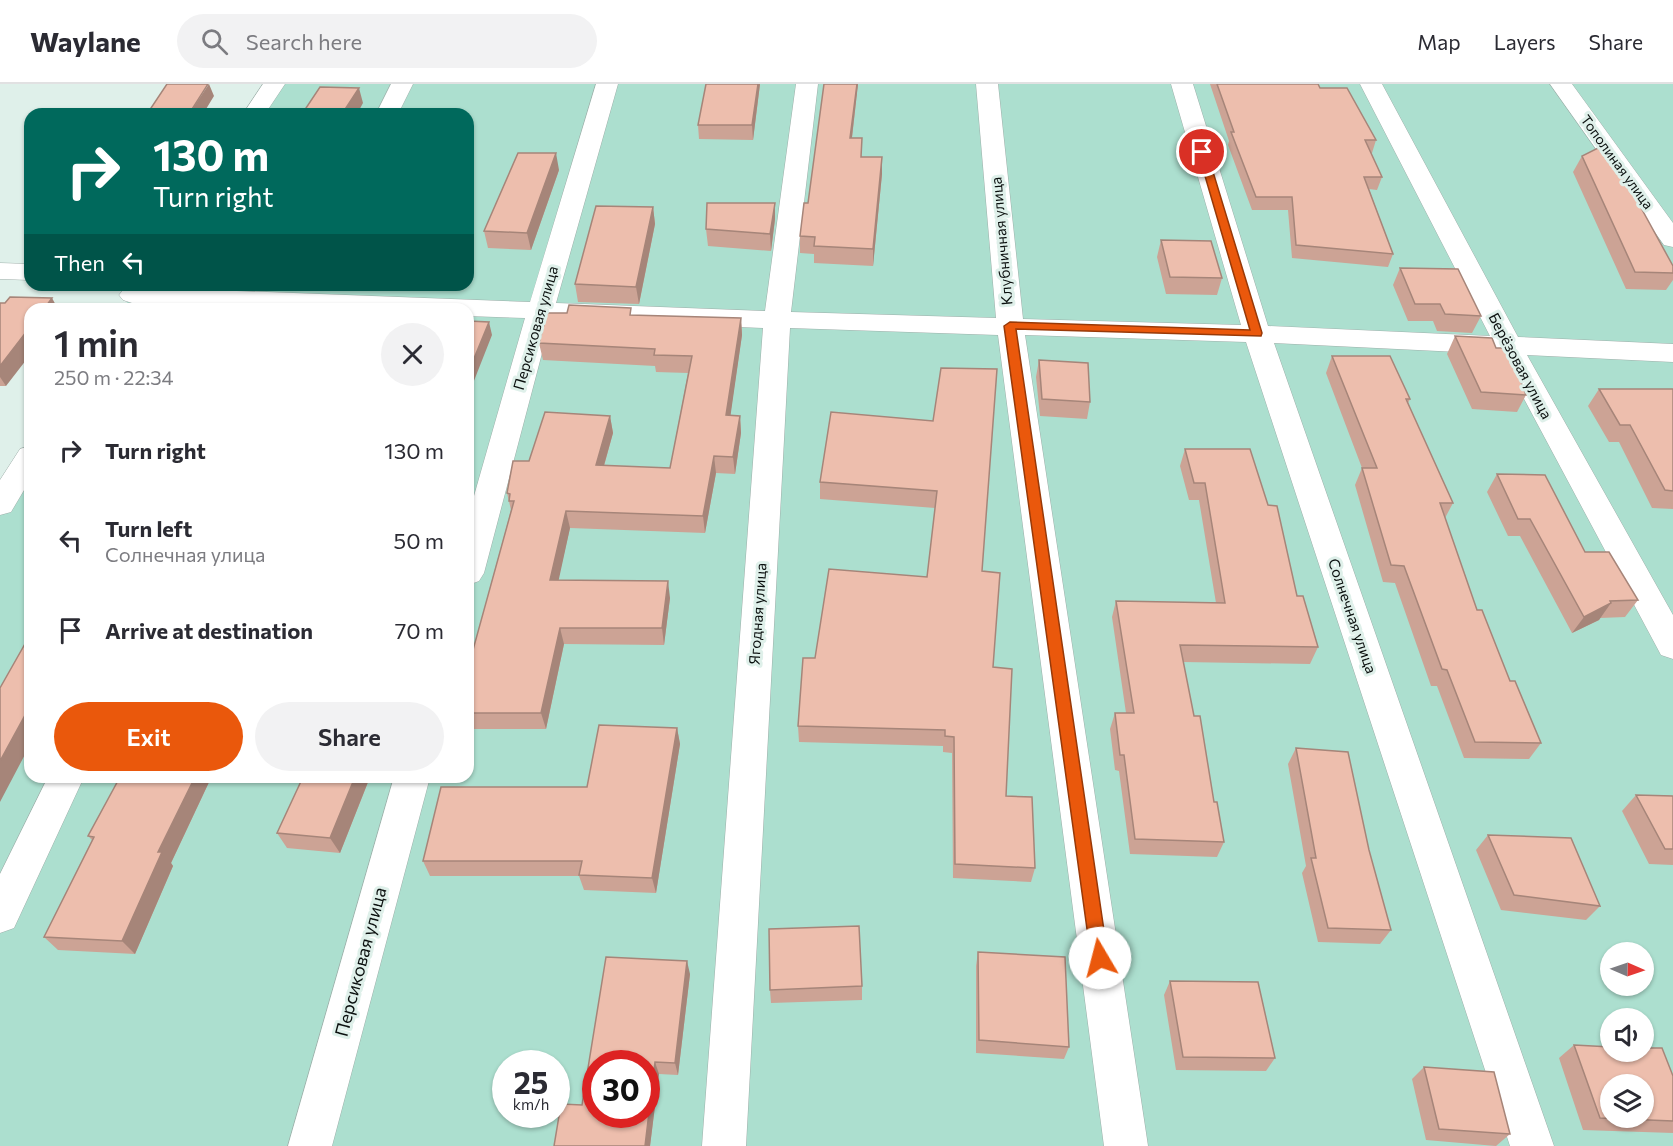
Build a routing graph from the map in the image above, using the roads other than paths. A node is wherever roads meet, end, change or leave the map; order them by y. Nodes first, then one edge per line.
1 (274, 84) edge
2 (402, 84) edge
3 (607, 84) edge
4 (807, 84) edge
5 (987, 84) edge
6 (1182, 84) edge
7 (1371, 84) edge
8 (1561, 84) edge
9 (258, 108) edge
10 (390, 108) edge
11 (1673, 240) edge
12 (0, 271) edge
13 (24, 272) edge
14 (131, 296) edge
15 (294, 298) edge
16 (406, 303) edge
17 (474, 306) edge
18 (541, 309) junction
19 (777, 320) junction
20 (1010, 326) junction
21 (1257, 333) junction
22 (1509, 346) junction
23 (1673, 353) edge
24 (24, 466) edge
25 (0, 504) edge
26 (474, 551) edge
27 (1673, 646) edge
28 (63, 783) edge
29 (410, 783) edge
30 (0, 915) edge
31 (310, 1146) edge
32 (724, 1146) edge
33 (1126, 1146) edge
34 (1532, 1146) edge

1 - 9 street
2 - 10 street
3 - 18 street, Персиковая улица
4 - 19 street, Ягодная улица
5 - 20 street, Клубничная улица
6 - 21 street, Солнечная улица
7 - 22 street, Берёзовая улица
8 - 11 street, Тополиная улица
12 - 13 street
14 - 15 street
15 - 16 street
17 - 18 street
18 - 19 street
18 - 26 street, Персиковая улица
19 - 20 street
19 - 32 street, Ягодная улица
20 - 21 street
20 - 33 street, Клубничная улица
21 - 22 street
21 - 34 street, Солнечная улица
22 - 23 street
22 - 27 street, Берёзовая улица
24 - 25 street
28 - 30 street
29 - 31 street, Персиковая улица

